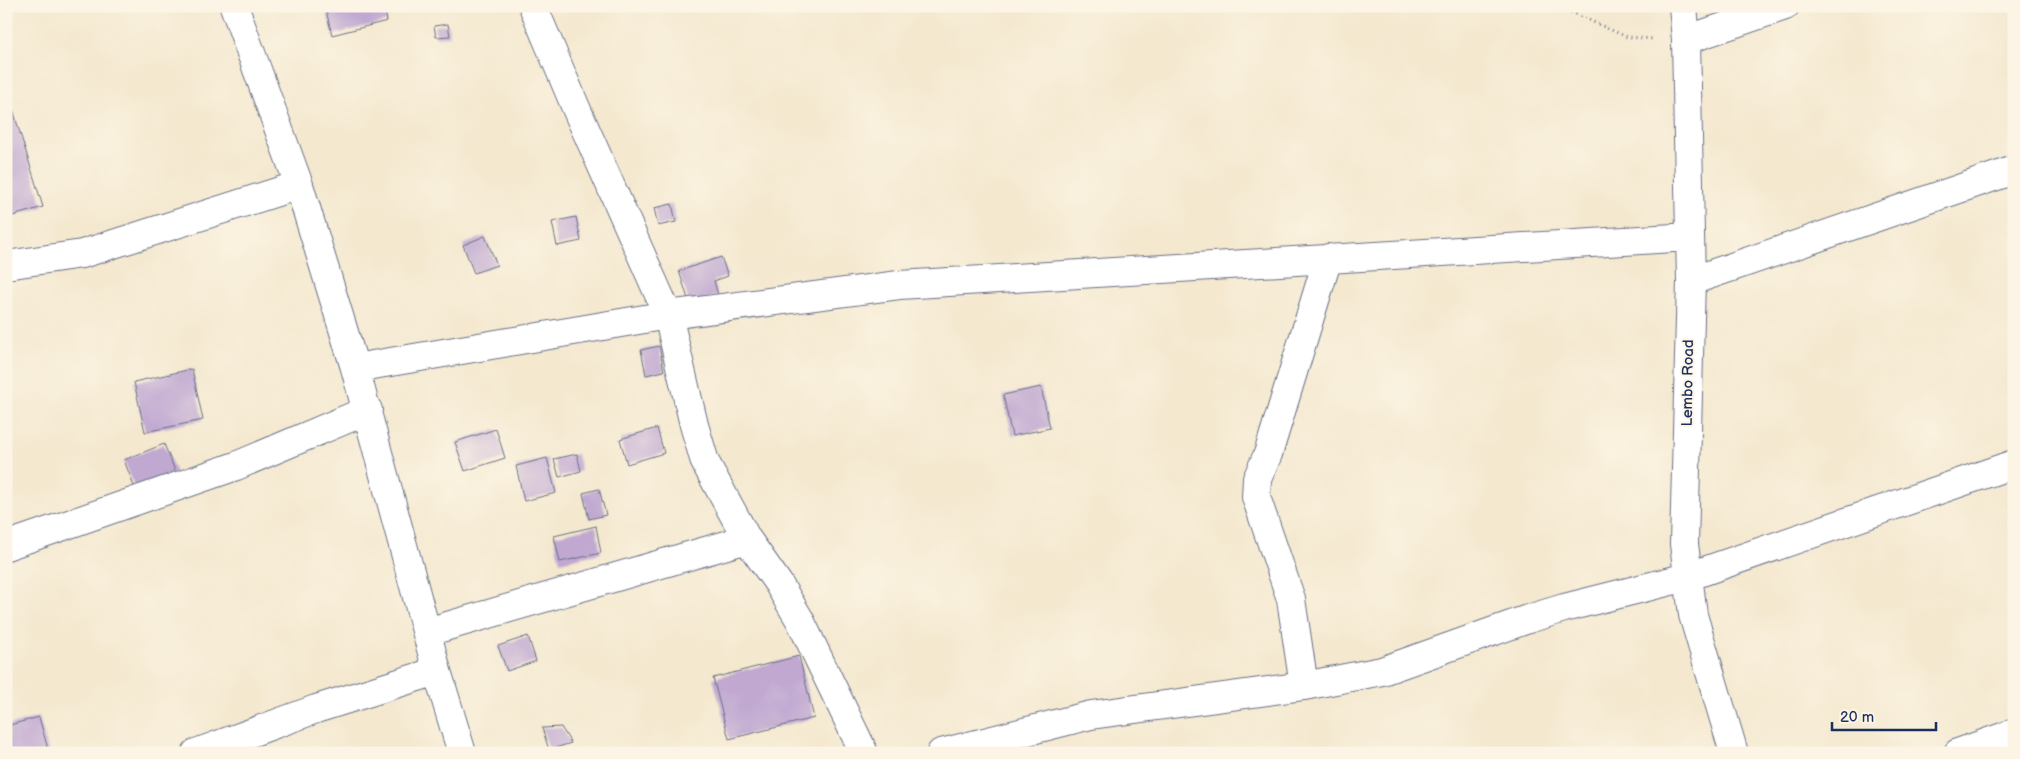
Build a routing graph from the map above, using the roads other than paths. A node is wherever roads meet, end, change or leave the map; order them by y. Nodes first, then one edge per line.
1 (234, 6) edge
2 (533, 6) edge
3 (1683, 6) edge
4 (1785, 6) edge
5 (1686, 40) junction
6 (2014, 170) edge
7 (299, 185) junction
8 (1690, 237) junction
9 (1328, 258) junction
10 (6, 265) edge
11 (1691, 281) junction
12 (668, 314) junction
13 (355, 368) junction
14 (368, 410) junction
15 (2014, 464) edge
16 (747, 539) junction
17 (6, 546) edge
18 (1687, 577) junction
19 (427, 632) junction
20 (437, 671) junction
21 (1304, 686) junction
22 (2014, 734) edge
23 (196, 753) edge
24 (462, 753) edge
25 (864, 753) edge
26 (941, 753) edge
27 (1734, 753) edge
28 (1958, 753) edge

1 - 7 street
2 - 12 street
3 - 5 street, Lembo Road
4 - 5 street
5 - 8 street, Lembo Road
6 - 11 street
7 - 10 street
7 - 13 street
8 - 9 street
8 - 11 street, Lembo Road
9 - 12 street
9 - 21 street
11 - 18 street, Lembo Road
12 - 13 street
12 - 16 street
13 - 14 street
14 - 17 street
14 - 19 street
15 - 18 street
16 - 19 street
16 - 25 street
18 - 21 street
18 - 27 street, Lembo Road
19 - 20 street
20 - 23 street
20 - 24 street
21 - 26 street
22 - 28 street

